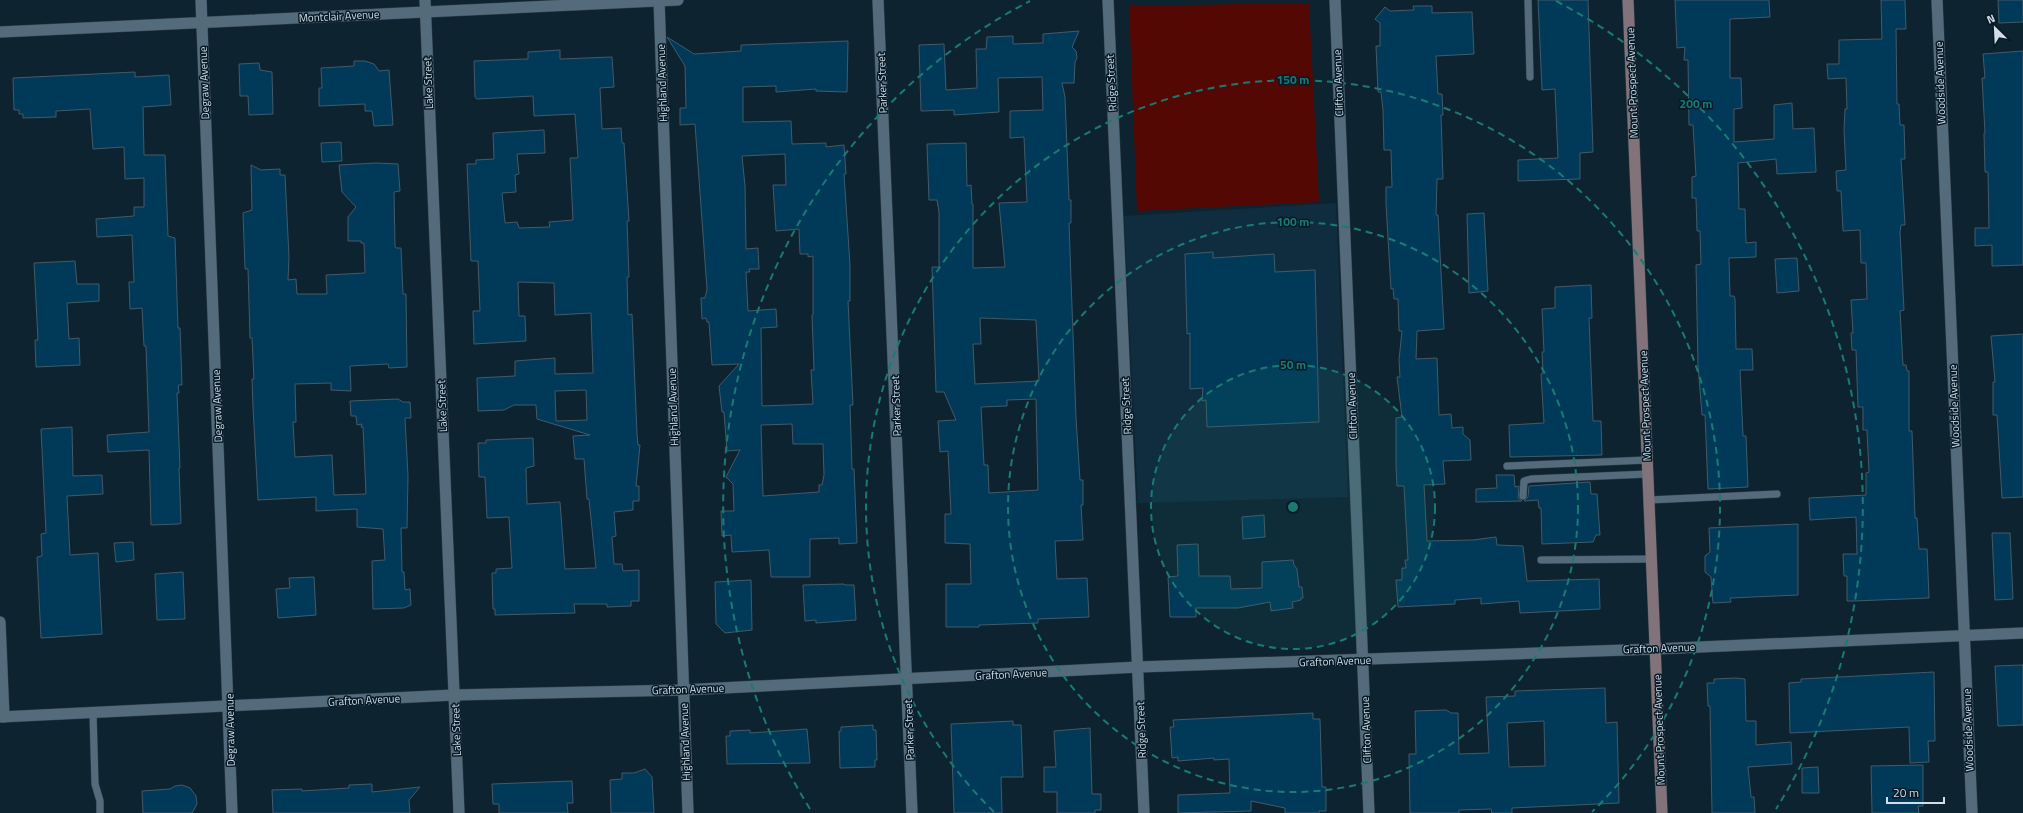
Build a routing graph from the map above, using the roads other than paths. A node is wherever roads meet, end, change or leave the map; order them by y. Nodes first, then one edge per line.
1 (201, 0) edge
2 (425, 0) edge
3 (659, 0) edge
4 (678, 0) edge
5 (878, 0) edge
6 (1108, 0) edge
7 (1335, 0) edge
8 (1528, 0) edge
9 (1628, 0) edge
10 (1937, 0) edge
11 (425, 12) junction
12 (202, 22) junction
13 (0, 32) edge
14 (1530, 77) dead end
15 (1647, 460) junction
16 (1507, 466) dead end
17 (1648, 474) junction
18 (1777, 494) dead end
19 (1523, 496) dead end
20 (1649, 500) junction
21 (1652, 559) junction
22 (1540, 560) dead end
23 (0, 622) edge
24 (2023, 633) edge
25 (1964, 636) junction
26 (1655, 648) junction
27 (1363, 660) junction
28 (1138, 667) junction
29 (907, 680) junction
30 (682, 690) junction
31 (454, 695) junction
32 (229, 706) junction
33 (92, 713) junction
34 (2, 717) edge
35 (100, 813) edge
36 (232, 813) edge
37 (459, 813) edge
38 (688, 813) edge
39 (912, 813) edge
40 (1144, 813) edge
41 (1369, 813) edge
42 (1662, 813) edge
43 (1972, 813) edge

1 - 12 street, Degraw Avenue
2 - 11 street, Lake Street
3 - 4 street, Montclair Avenue
3 - 11 street, Montclair Avenue
3 - 30 street, Highland Avenue
5 - 29 street, Parker Street
6 - 28 street, Ridge Street
7 - 27 street, Clifton Avenue
8 - 14 lane
9 - 15 main road, Mount Prospect Avenue
10 - 25 street, Woodside Avenue
11 - 12 street, Montclair Avenue
11 - 31 street, Lake Street
12 - 13 street, Montclair Avenue
12 - 32 street, Degraw Avenue
15 - 16 lane
15 - 17 main road, Mount Prospect Avenue
17 - 19 lane
17 - 20 main road, Mount Prospect Avenue
18 - 20 lane
20 - 21 main road, Mount Prospect Avenue
21 - 22 lane
21 - 26 main road, Mount Prospect Avenue
23 - 34 street
24 - 25 street, Grafton Avenue
25 - 26 street, Grafton Avenue
25 - 43 street, Woodside Avenue
26 - 27 street, Grafton Avenue
26 - 42 main road, Mount Prospect Avenue
27 - 28 street, Grafton Avenue
27 - 41 street, Clifton Avenue
28 - 29 street, Grafton Avenue
28 - 40 street, Ridge Street
29 - 30 street, Grafton Avenue
29 - 39 street, Parker Street
30 - 31 street, Grafton Avenue
30 - 38 street, Highland Avenue
31 - 32 street, Grafton Avenue
31 - 37 street, Lake Street
32 - 33 street, Grafton Avenue
32 - 36 street, Degraw Avenue
33 - 34 street, Grafton Avenue
33 - 35 lane

